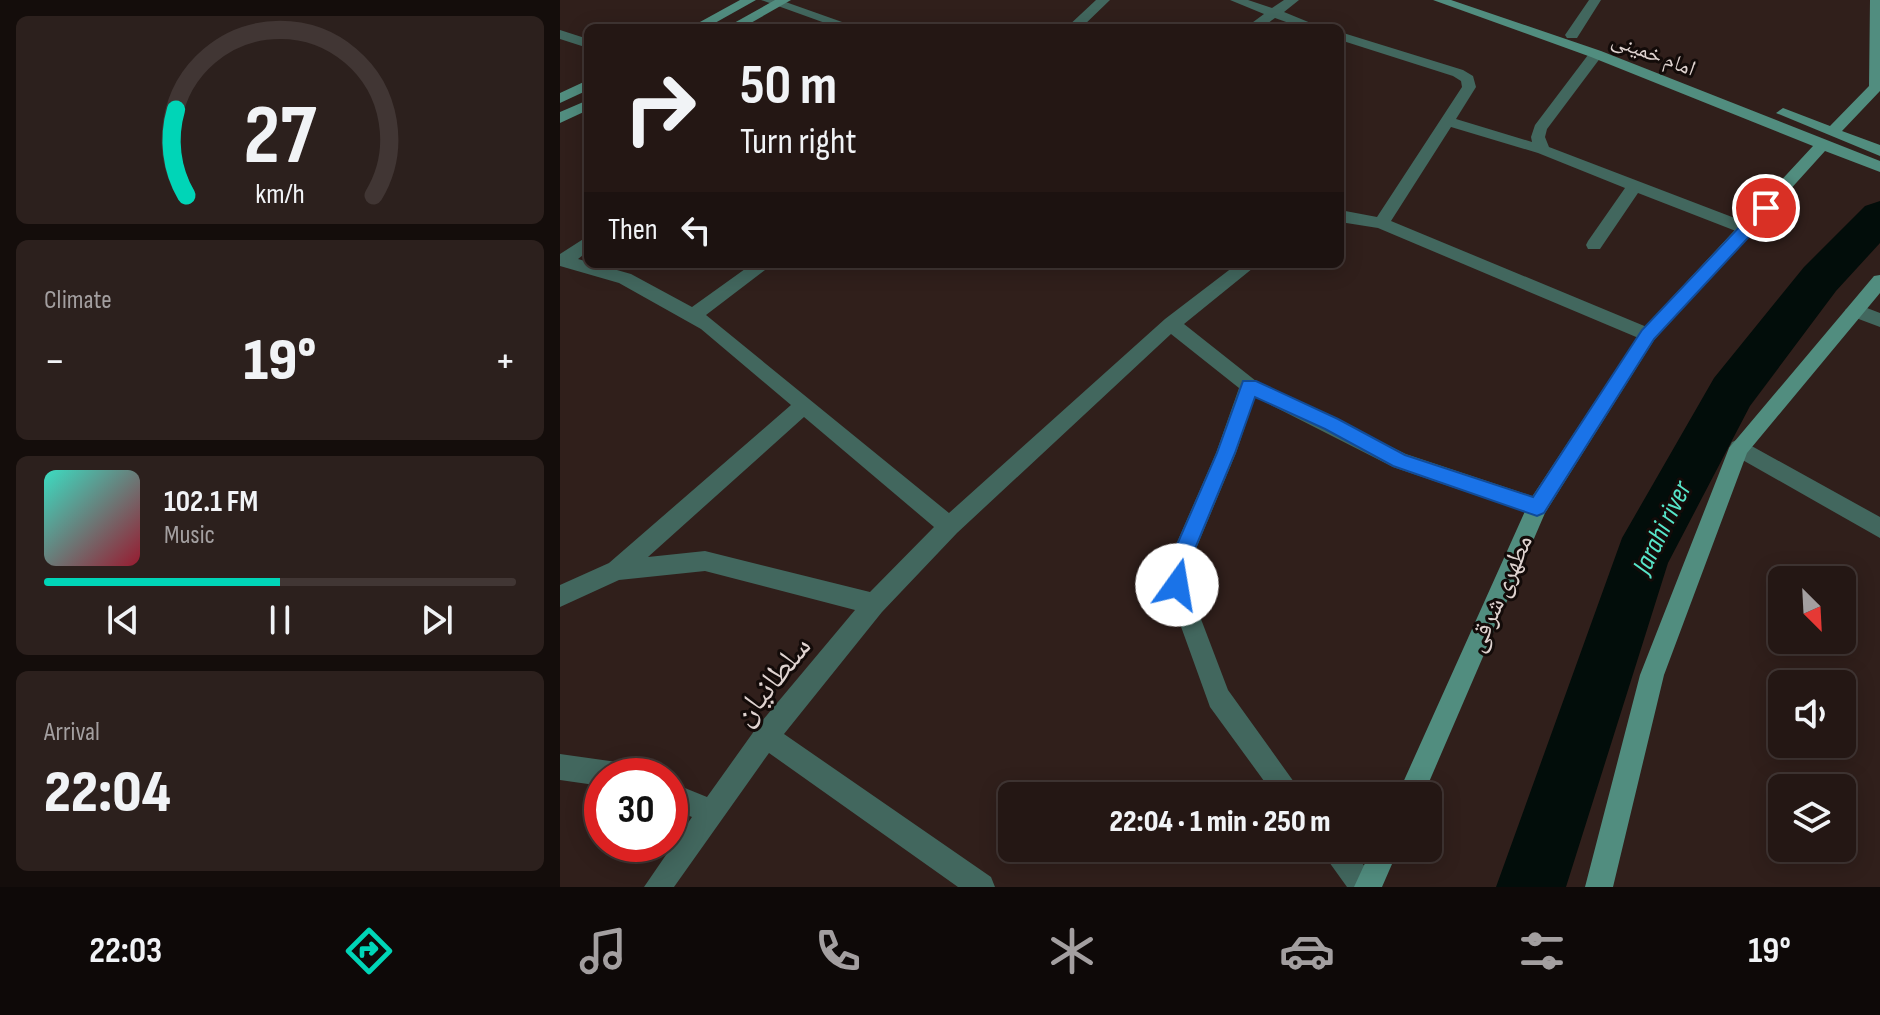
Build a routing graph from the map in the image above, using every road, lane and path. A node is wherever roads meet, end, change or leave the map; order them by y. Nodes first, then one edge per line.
1 (750, 0) edge
2 (1104, 0) edge
3 (1236, 0) edge
4 (1293, 0) edge
5 (1439, 0) edge
6 (1471, 0) edge
7 (1595, 0) edge
8 (1876, 0) edge
9 (777, 1) edge
10 (1274, 15) junction
11 (704, 24) edge
12 (739, 24) edge
13 (841, 24) edge
14 (1077, 24) edge
15 (1259, 24) edge
16 (1303, 24) edge
17 (560, 34) edge
18 (1572, 35) junction
19 (1344, 37) edge
20 (584, 43) edge
21 (1596, 54) junction
22 (584, 86) edge
23 (560, 99) edge
24 (584, 106) edge
25 (560, 118) edge
26 (1445, 120) junction
27 (1828, 138) junction
28 (1854, 148) junction
29 (1543, 150) junction
30 (1880, 151) edge
31 (1880, 167) edge
32 (1634, 187) junction
33 (1344, 217) edge
34 (1381, 223) junction
35 (1747, 229) junction
36 (584, 245) edge
37 (1594, 245) dead end
38 (561, 261) edge
39 (584, 267) edge
40 (587, 268) edge
41 (758, 268) edge
42 (1244, 268) edge
43 (1880, 281) edge
44 (1854, 310) junction
45 (692, 316) junction
46 (1880, 320) edge
47 (1171, 324) junction
48 (1648, 335) junction
49 (1249, 386) junction
50 (804, 405) junction
51 (1739, 448) junction
52 (1537, 507) junction
53 (949, 526) junction
54 (1880, 528) edge
55 (617, 570) junction
56 (560, 596) edge
57 (874, 604) junction
58 (766, 736) junction
59 (560, 767) edge
60 (584, 770) edge
61 (1281, 782) edge
62 (1416, 782) edge
63 (688, 802) edge
64 (712, 812) junction
65 (1344, 862) edge
66 (1379, 862) edge
67 (658, 887) edge
68 (981, 887) edge
69 (1366, 887) edge
70 (1599, 887) edge

1 - 11 street
2 - 14 street
3 - 10 street
4 - 10 street
5 - 21 street, امام خمینی
6 - 18 street, امام خمینی
7 - 18 street
8 - 27 street, مطهری شرقی
9 - 12 street
9 - 13 street
10 - 15 street
10 - 16 street
17 - 20 street
18 - 27 street, امام خمینی
19 - 26 street
21 - 27 street, امام خمینی
21 - 29 street
22 - 23 street
24 - 25 street
26 - 29 street
26 - 34 street
27 - 28 street, امام خمینی
27 - 35 street, مطهری شرقی
28 - 30 street
28 - 31 street
29 - 32 street
32 - 35 street
32 - 37 street
33 - 34 street
34 - 48 street
35 - 48 street, مطهری شرقی
36 - 38 street
38 - 39 street
40 - 45 street
41 - 45 street
42 - 47 street, سلطانیان
43 - 44 street
44 - 46 street
44 - 51 street
45 - 50 street
47 - 49 street
47 - 53 street, سلطانیان
48 - 52 street, مطهری شرقی
49 - 52 street
49 - 61 street
50 - 53 street
50 - 55 street
51 - 54 street
51 - 70 street
52 - 62 street, مطهری شرقی
53 - 57 street, سلطانیان
55 - 56 street
55 - 57 street
57 - 58 street, سلطانیان
58 - 64 street, سلطانیان
58 - 68 street
59 - 60 street
63 - 64 street
64 - 67 street, سلطانیان
65 - 69 street
66 - 69 street

